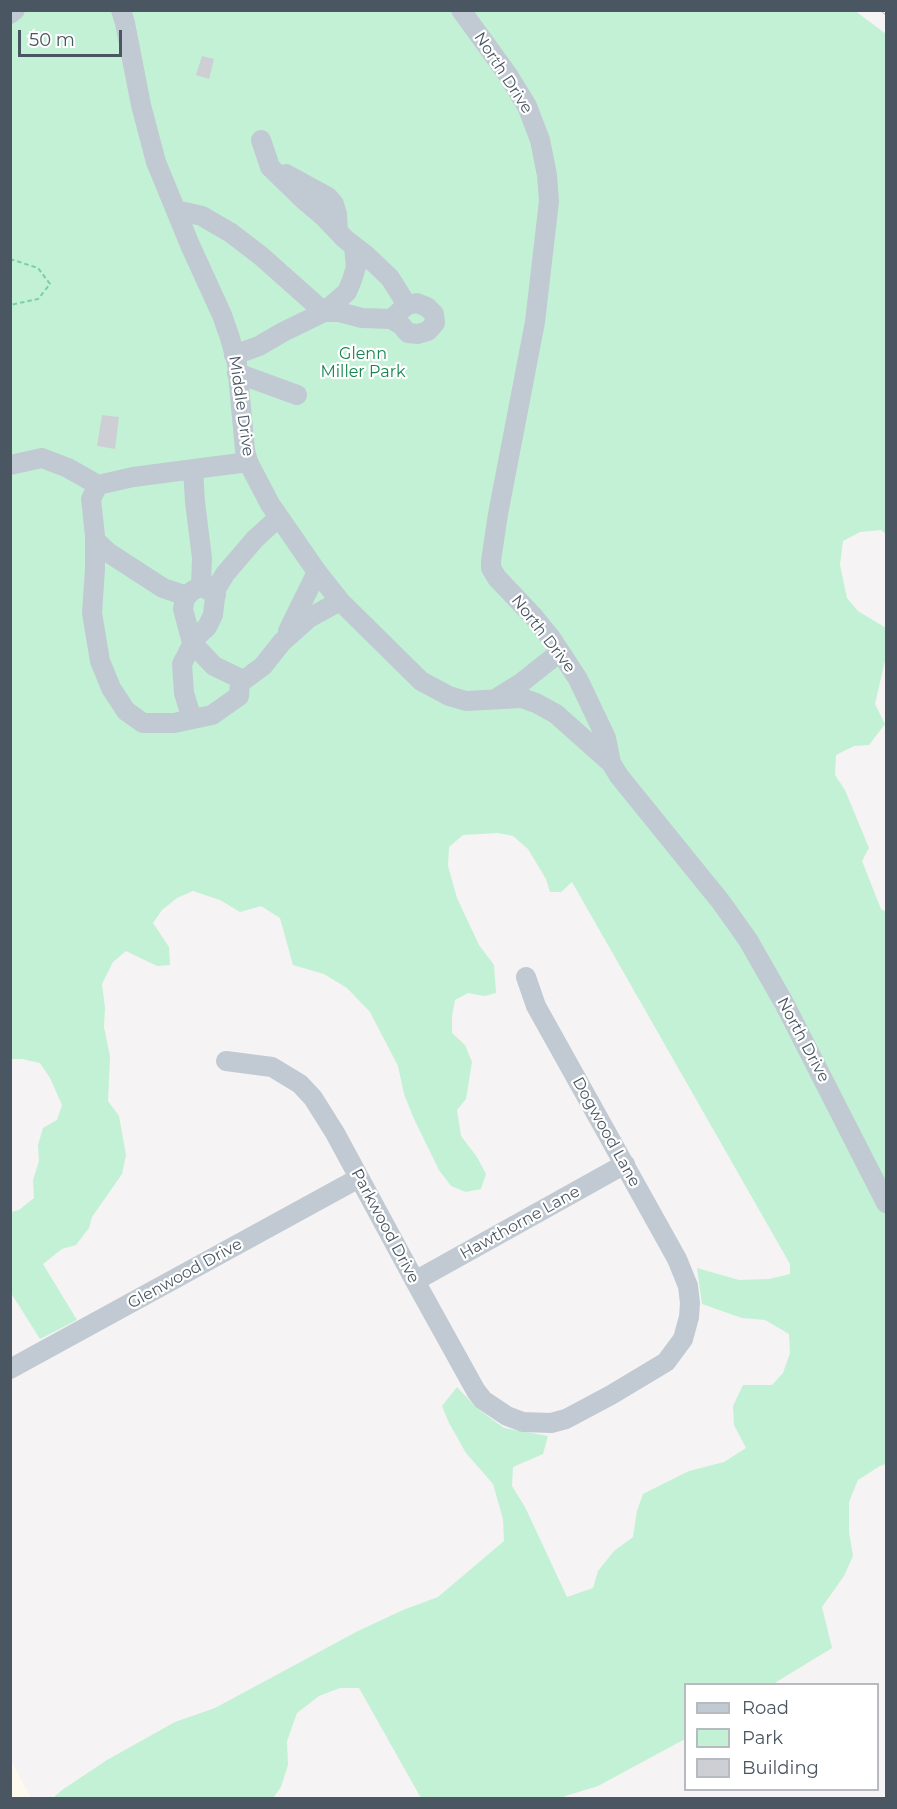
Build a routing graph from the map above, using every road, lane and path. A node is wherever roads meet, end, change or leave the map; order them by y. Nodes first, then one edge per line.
1 (15, 10) edge
2 (121, 10) edge
3 (461, 10) edge
4 (10, 14) edge
5 (261, 140) dead end
6 (176, 210) junction
7 (354, 246) junction
8 (10, 259) edge
9 (10, 305) edge
10 (407, 305) junction
11 (324, 312) junction
12 (391, 319) junction
13 (236, 364) junction
14 (297, 394) dead end
15 (248, 462) junction
16 (10, 465) edge
17 (193, 469) junction
18 (98, 485) junction
19 (279, 518) junction
20 (95, 540) junction
21 (317, 572) junction
22 (163, 588) junction
23 (201, 592) junction
24 (340, 601) junction
25 (186, 624) junction
26 (282, 642) junction
27 (192, 643) junction
28 (560, 652) junction
29 (243, 680) junction
30 (495, 699) junction
31 (192, 719) junction
32 (611, 763) junction
33 (526, 977) dead end
34 (226, 1061) dead end
35 (625, 1164) junction
36 (359, 1178) junction
37 (886, 1203) edge
38 (415, 1281) junction
39 (10, 1369) edge
40 (523, 1422) joint

1 - 4 street
2 - 6 street, Middle Drive
3 - 28 street, North Drive
5 - 7 street
6 - 11 street
6 - 13 street, Middle Drive
7 - 10 street
7 - 11 street
8 - 9 path
10 - 12 street
10 - 12 street
11 - 12 street
11 - 13 street
13 - 14 street
13 - 15 street, Middle Drive
15 - 17 street
15 - 19 street, Middle Drive
16 - 18 street
17 - 18 street
17 - 23 street
18 - 20 street
19 - 21 street, Middle Drive
19 - 23 street
20 - 22 street
20 - 31 street
21 - 24 street, Middle Drive
21 - 26 street
22 - 23 street
22 - 25 street
23 - 25 street
23 - 27 street
24 - 26 street
24 - 30 street, Middle Drive
25 - 27 street
26 - 29 street
27 - 29 street
27 - 31 street
28 - 30 street
28 - 32 street, North Drive
29 - 31 street
30 - 32 street, Middle Drive
32 - 37 street, North Drive
33 - 35 street, Dogwood Lane
34 - 36 street, Parkwood Drive
35 - 38 street, Hawthorne Lane
35 - 40 street, Dogwood Lane
36 - 38 street, Parkwood Drive
36 - 39 street, Glenwood Drive
38 - 40 street, Parkwood Drive

